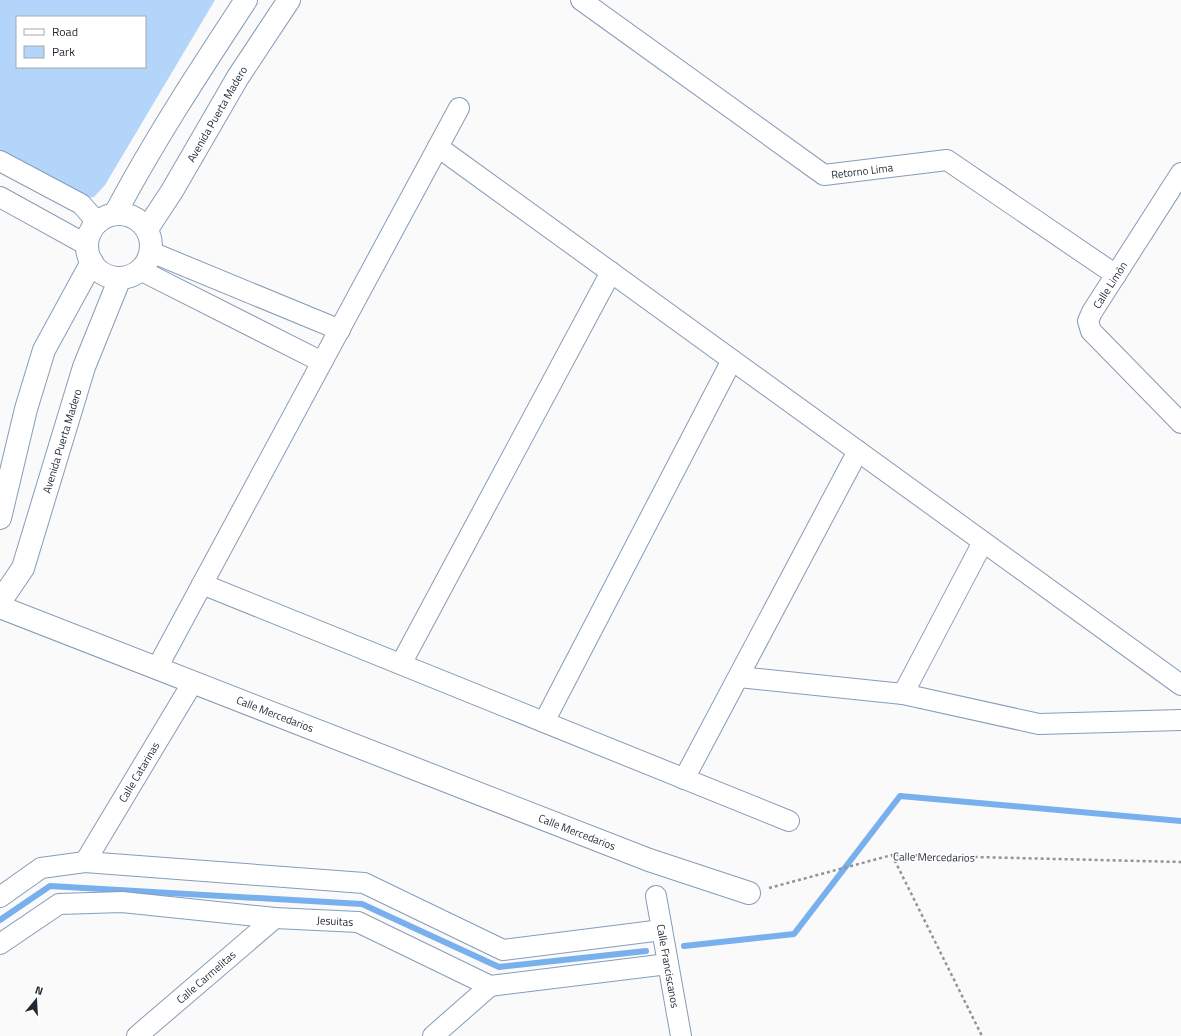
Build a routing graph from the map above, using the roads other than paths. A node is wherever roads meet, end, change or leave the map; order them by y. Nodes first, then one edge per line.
1 (246, 0) edge
2 (289, 0) edge
3 (581, 0) edge
4 (459, 108) dead end
5 (438, 147) junction
6 (0, 161) edge
7 (1181, 173) edge
8 (34, 179) junction
9 (0, 197) edge
10 (20, 208) junction
11 (106, 219) junction
12 (147, 229) junction
13 (90, 254) junction
14 (145, 261) junction
15 (611, 272) junction
16 (1116, 275) junction
17 (120, 278) junction
18 (340, 330) junction
19 (732, 360) junction
20 (322, 362) junction
21 (1181, 422) edge
22 (858, 451) junction
23 (0, 518) edge
24 (983, 542) junction
25 (202, 584) junction
26 (0, 602) edge
27 (0, 607) edge
28 (401, 664) junction
29 (157, 668) junction
30 (738, 676) junction
31 (193, 682) junction
32 (1181, 685) edge
33 (903, 694) junction
34 (1181, 720) edge
35 (544, 722) junction
36 (684, 779) junction
37 (788, 821) dead end
38 (85, 862) junction
39 (749, 893) road end
40 (656, 896) dead end
41 (0, 897) edge
42 (275, 918) junction
43 (662, 930) junction
44 (0, 944) edge
45 (668, 964) junction
46 (490, 986) junction
47 (137, 1036) edge
48 (433, 1036) edge
49 (681, 1036) edge

1 - 11 street
2 - 12 street, Avenida Puerta Madero
3 - 16 street, Retorno Lima
4 - 5 street
5 - 15 street
5 - 18 street
6 - 8 street
7 - 16 street, Calle Limón
8 - 10 street
8 - 11 street
9 - 10 street
10 - 13 street
11 - 12 street
11 - 13 street
12 - 14 street
13 - 17 street
13 - 23 street
14 - 17 street
14 - 18 street
14 - 20 street
15 - 19 street
15 - 28 street
16 - 21 street, Calle Limón
17 - 26 street, Avenida Puerta Madero
18 - 20 street
19 - 22 street
19 - 35 street
20 - 25 street
22 - 24 street
22 - 30 street
24 - 32 street
24 - 33 street
25 - 28 street
25 - 29 street
27 - 29 street, Calle Mercedarios
28 - 35 street
29 - 31 street, Calle Mercedarios
30 - 33 street
30 - 36 street
31 - 38 street, Calle Catarinas
31 - 39 street, Calle Mercedarios
33 - 34 street
35 - 36 street
36 - 37 street
38 - 41 street
38 - 43 street
40 - 43 street, Calle Franciscanos
42 - 44 street, Jesuitas
42 - 46 street, Jesuitas
42 - 47 street, Calle Carmelitas
43 - 45 street, Calle Franciscanos
45 - 46 street
45 - 49 street, Calle Franciscanos
46 - 48 street

